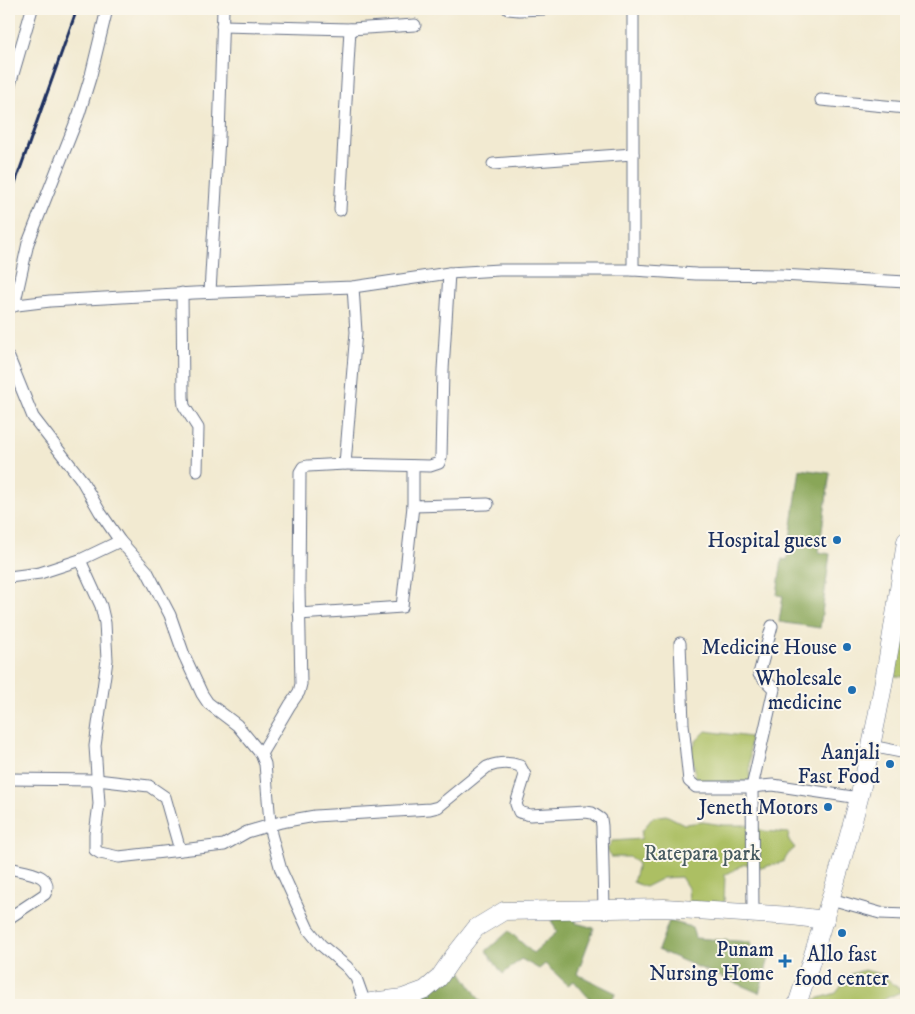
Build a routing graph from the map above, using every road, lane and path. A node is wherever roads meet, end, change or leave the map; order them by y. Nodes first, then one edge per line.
1 (32, 9) edge
2 (107, 9) edge
3 (223, 9) edge
4 (508, 9) edge
5 (544, 9) edge
6 (633, 9) edge
7 (416, 25) dead end
8 (222, 26) junction
9 (350, 28) junction
10 (9, 88) edge
11 (821, 100) dead end
12 (906, 108) edge
13 (633, 154) junction
14 (493, 164) dead end
15 (340, 210) dead end
16 (633, 270) junction
17 (449, 274) junction
18 (906, 282) edge
19 (353, 287) junction
20 (210, 292) junction
21 (182, 293) junction
22 (11, 306) edge
23 (9, 358) edge
24 (345, 464) junction
25 (413, 466) junction
26 (197, 471) dead end
27 (488, 504) dead end
28 (413, 506) junction
29 (906, 541) edge
30 (120, 542) junction
31 (80, 560) junction
32 (9, 577) edge
33 (299, 614) junction
34 (772, 626) dead end
35 (680, 644) dead end
36 (871, 746) junction
37 (906, 753) edge
38 (261, 754) junction
39 (9, 779) edge
40 (97, 780) junction
41 (752, 788) junction
42 (859, 798) junction
43 (270, 824) junction
44 (180, 850) junction
45 (9, 868) edge
46 (832, 899) junction
47 (604, 909) junction
48 (753, 913) junction
49 (906, 914) edge
50 (9, 918) edge
51 (825, 920) junction
52 (364, 1004) edge
53 (797, 1005) edge

1 - 10 street
2 - 22 street
3 - 8 street
4 - 5 street
6 - 13 street
7 - 9 street
8 - 9 street
8 - 20 street
9 - 15 street
11 - 12 street
13 - 14 street
13 - 16 street
16 - 17 street
16 - 18 street
17 - 19 street
17 - 25 street
19 - 20 street
19 - 24 street
20 - 21 street
21 - 22 street
21 - 26 street
23 - 30 street
24 - 25 street
24 - 33 street
25 - 28 street
27 - 28 street
28 - 33 street
29 - 36 main road
30 - 31 street
30 - 38 street
31 - 32 street
31 - 40 street
33 - 38 street
34 - 41 street
35 - 41 street
36 - 37 street
36 - 42 main road
38 - 43 street
39 - 40 street
40 - 44 street
40 - 44 street
41 - 42 street
41 - 48 street
42 - 46 main road
43 - 44 street
43 - 47 street
43 - 52 street
45 - 50 street
46 - 49 street
46 - 51 main road
47 - 48 main road
47 - 52 main road
48 - 51 main road
51 - 53 main road

